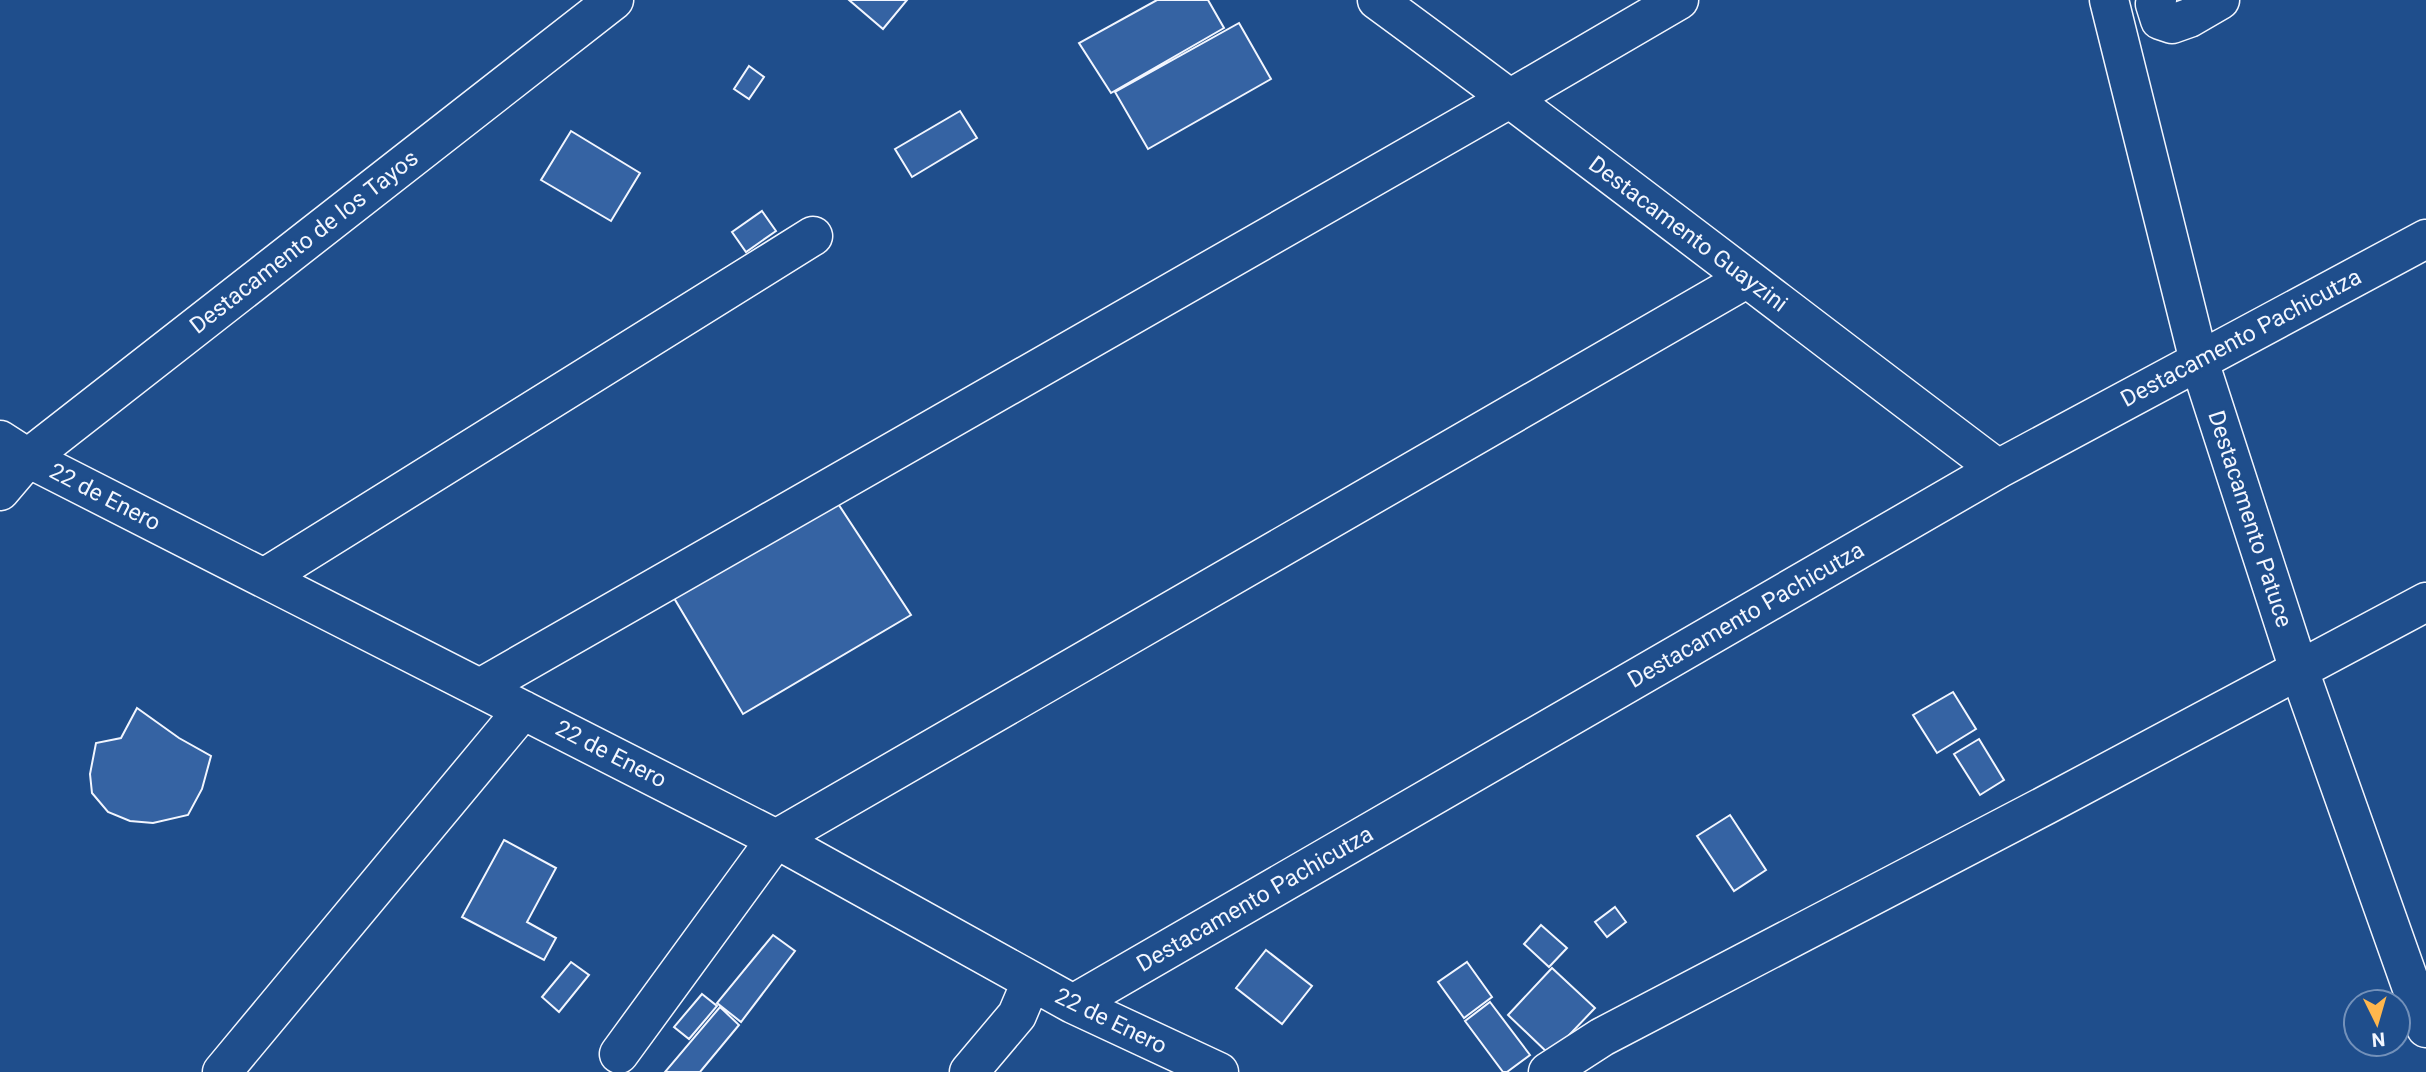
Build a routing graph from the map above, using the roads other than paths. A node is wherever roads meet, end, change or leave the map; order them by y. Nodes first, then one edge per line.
1 (614, 0) edge
2 (1377, 0) edge
3 (1679, 0) edge
4 (2109, 0) edge
5 (2157, 0) edge
6 (2211, 2) edge
7 (1511, 98) junction
8 (813, 236) dead end
9 (2426, 239) edge
10 (1746, 279) junction
11 (2199, 361) junction
12 (14, 449) edge
13 (1998, 469) junction
14 (0, 491) edge
15 (264, 578) junction
16 (2426, 602) edge
17 (2299, 670) junction
18 (480, 688) junction
19 (523, 710) junction
20 (776, 839) junction
21 (1031, 982) junction
22 (2419, 987) edge
23 (1073, 1004) junction
24 (2426, 1028) edge
25 (619, 1054) dead end
26 (222, 1072) edge
27 (969, 1072) edge
28 (1219, 1072) edge
29 (1548, 1072) edge

1 - 12 street, Destacamento de los Tayos
2 - 7 street, Destacamento Guayzini
3 - 7 street
4 - 11 street, Destacamento Patuce
5 - 6 street
7 - 10 street, Destacamento Guayzini
7 - 18 street
8 - 15 street
9 - 11 street, Destacamento Pachicutza
10 - 13 street, Destacamento Guayzini
10 - 20 street
11 - 13 street, Destacamento Pachicutza
11 - 17 street, Destacamento Patuce
12 - 14 street, Destacamento de los Tayos
12 - 15 street, 22 de Enero
13 - 23 street, Destacamento Pachicutza
15 - 18 street, 22 de Enero
16 - 17 street
17 - 22 street, Destacamento Patuce
17 - 29 street
18 - 19 street, 22 de Enero
19 - 20 street, 22 de Enero
19 - 26 street
20 - 21 street, 22 de Enero
20 - 25 street
21 - 23 street, 22 de Enero
21 - 27 street
22 - 24 street, Destacamento Patuce
23 - 28 street, 22 de Enero

